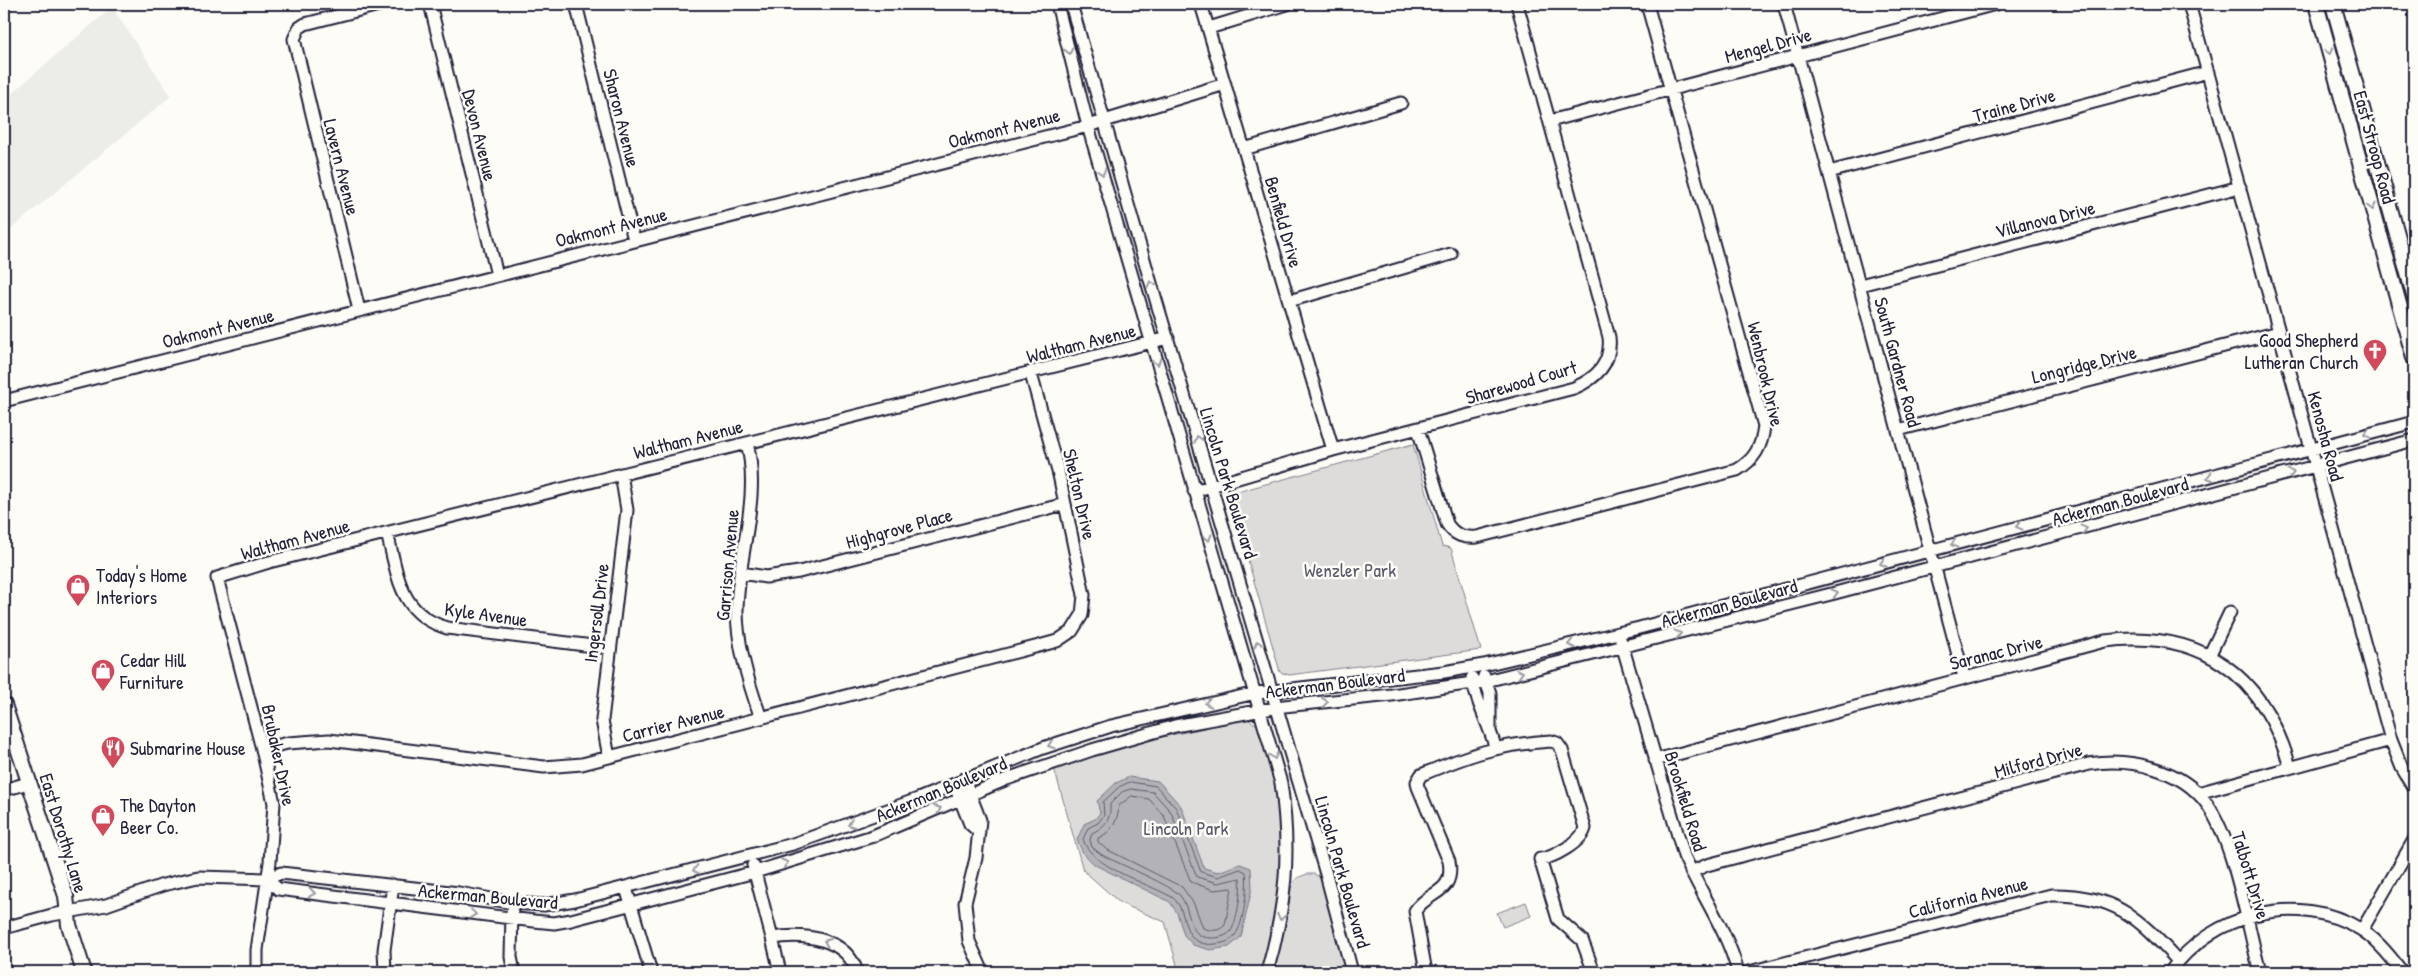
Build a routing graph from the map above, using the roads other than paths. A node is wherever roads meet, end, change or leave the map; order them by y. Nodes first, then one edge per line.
1 (383, 4) edge
2 (430, 4) edge
3 (576, 4) edge
4 (1056, 4) edge
5 (1071, 4) edge
6 (1202, 4) edge
7 (1287, 4) edge
8 (1517, 4) edge
9 (1647, 4) edge
10 (1784, 4) edge
11 (1996, 4) edge
12 (2189, 4) edge
13 (2316, 4) edge
14 (2333, 4) edge
15 (1208, 28) junction
16 (1798, 56) junction
17 (2208, 72) junction
18 (1225, 84) junction
19 (1671, 89) junction
20 (1401, 103) dead end
21 (1104, 121) junction
22 (1550, 121) junction
23 (1088, 126) junction
24 (1244, 149) junction
25 (1829, 172) junction
26 (2240, 187) junction
27 (634, 240) junction
28 (1451, 254) dead end
29 (497, 275) junction
30 (1860, 285) junction
31 (2414, 295) edge
32 (1289, 301) junction
33 (360, 310) junction
34 (2279, 332) junction
35 (1168, 338) junction
36 (1151, 344) junction
37 (2414, 358) edge
38 (1031, 374) junction
39 (4, 401) edge
40 (2414, 422) edge
41 (1418, 429) junction
42 (1898, 430) junction
43 (2414, 440) edge
44 (747, 443) junction
45 (2310, 449) junction
46 (1333, 450) junction
47 (2315, 466) junction
48 (621, 474) junction
49 (1212, 486) junction
50 (1194, 491) junction
51 (1065, 504) junction
52 (387, 533) junction
53 (1930, 550) junction
54 (1935, 566) junction
55 (741, 573) junction
56 (217, 578) joint
57 (2230, 612) dead end
58 (1078, 623) joint
59 (1618, 633) junction
60 (609, 648) junction
61 (1623, 648) junction
62 (2209, 656) junction
63 (1476, 666) junction
64 (1964, 677) junction
65 (1486, 681) junction
66 (1473, 684) junction
67 (1272, 691) junction
68 (1256, 693) junction
69 (4, 705) edge
70 (1276, 707) junction
71 (1261, 710) junction
72 (761, 718) junction
73 (1490, 730) junction
74 (2391, 740) junction
75 (1495, 747) junction
76 (262, 749) junction
77 (608, 757) junction
78 (1655, 760) junction
79 (2290, 767) junction
80 (959, 781) junction
81 (28, 783) junction
82 (2414, 788) edge
83 (4, 790) edge
84 (2198, 793) junction
85 (965, 797) junction
86 (2414, 840) edge
87 (750, 856) junction
88 (755, 872) junction
89 (1691, 872) junction
90 (267, 879) junction
91 (392, 885) junction
92 (626, 888) junction
93 (513, 903) junction
94 (390, 904) junction
95 (630, 906) junction
96 (68, 913) junction
97 (2246, 918) junction
98 (512, 919) junction
99 (4, 928) edge
100 (2362, 930) junction
101 (772, 938) junction
102 (2178, 961) junction
103 (84, 972) edge
104 (257, 972) edge
105 (385, 972) edge
106 (514, 972) edge
107 (651, 972) edge
108 (780, 972) edge
109 (857, 972) edge
110 (983, 972) edge
111 (1267, 972) edge
112 (1352, 972) edge
113 (1426, 972) edge
114 (1594, 972) edge
115 (1738, 972) edge
116 (1749, 972) edge
117 (2170, 972) edge
118 (2260, 972) edge
119 (2402, 972) edge

1 - 33 street, Lavern Avenue
2 - 29 street, Devon Avenue
3 - 27 street, Sharon Avenue
4 -> 23 street, Lincoln Park Boulevard
5 - 21 street, Lincoln Park Boulevard
6 - 15 street, Benfield Drive
7 - 15 street
8 - 22 street, Sharewood Court
9 - 19 street, Wenbrook Drive
10 - 16 street, South Gardner Road
11 - 16 street, Mengel Drive
12 - 17 street, Kenosha Road
13 -> 37 main road, East Stroop Road
14 - 31 main road, East Stroop Road
15 - 18 street, Benfield Drive
16 - 19 street, Mengel Drive
16 - 25 street, South Gardner Road
17 - 25 street, Traine Drive
17 - 26 street, Kenosha Road
18 - 21 street, Oakmont Avenue
18 - 24 street, Benfield Drive
19 - 22 street, Mengel Drive
19 - 41 street, Wenbrook Drive
20 - 24 street
21 - 23 street, Oakmont Avenue
35 -> 21 street, Lincoln Park Boulevard
22 - 41 street, Sharewood Court
23 - 27 street, Oakmont Avenue
23 -> 36 street, Lincoln Park Boulevard
24 - 32 street, Benfield Drive
25 - 30 street, South Gardner Road
26 - 30 street, Villanova Drive
26 - 34 street, Kenosha Road
27 - 29 street, Oakmont Avenue
28 - 32 street
29 - 33 street, Oakmont Avenue
30 - 42 street, South Gardner Road
32 - 46 street, Benfield Drive
33 - 39 street, Oakmont Avenue
34 - 42 street, Longridge Drive
34 - 45 street, Kenosha Road
35 - 36 street, Waltham Avenue
49 -> 35 street, Lincoln Park Boulevard
36 - 38 street, Waltham Avenue
36 -> 50 street, Lincoln Park Boulevard
38 - 44 street, Waltham Avenue
38 - 51 street, Shelton Drive
40 -> 45 street, Ackerman Boulevard
41 - 46 street, Sharewood Court
42 - 53 street, South Gardner Road
43 - 47 street, Ackerman Boulevard
44 - 48 street, Waltham Avenue
44 - 55 street, Garrison Avenue
45 - 47 street, Kenosha Road
45 -> 53 street, Ackerman Boulevard
46 - 49 street, Sharewood Court
54 -> 47 street, Ackerman Boulevard
47 - 74 street, Kenosha Road
48 - 52 street, Waltham Avenue
48 - 60 street, Ingersoll Drive
49 - 50 street, Sharewood Court
67 -> 49 street, Lincoln Park Boulevard
50 -> 68 street, Lincoln Park Boulevard
51 - 55 street, Highgrove Place
51 - 58 street, Shelton Drive
52 - 56 street, Waltham Avenue
52 - 60 street, Kyle Avenue
53 - 54 street, South Gardner Road
53 -> 59 street, Ackerman Boulevard
61 -> 54 street, Ackerman Boulevard
54 - 64 street, South Gardner Road
55 - 72 street, Garrison Avenue
56 - 76 street, Brubaker Drive
57 - 62 street
58 - 72 street, Carrier Avenue
59 - 61 street, Brookfield Road
59 -> 63 street, Ackerman Boulevard
60 - 77 street, Ingersoll Drive
65 -> 61 street, Ackerman Boulevard
61 - 78 street, Brookfield Road
62 - 64 street, Saranac Drive
62 - 79 street, Saranac Drive
63 - 65 street
63 - 66 street
63 - 67 street, Ackerman Boulevard
64 - 78 street, Saranac Drive
65 - 66 street, Ackerman Boulevard
65 - 73 street
70 -> 66 street, Ackerman Boulevard
66 - 73 street
67 - 68 street, Ackerman Boulevard
67 - 70 street, Lincoln Park Boulevard
68 - 71 street, Lincoln Park Boulevard
68 -> 80 street, Ackerman Boulevard
69 - 81 main road, East Dorothy Lane
70 - 71 street, Ackerman Boulevard
70 - 112 street, Lincoln Park Boulevard
71 - 85 street, Ackerman Boulevard
71 -> 111 street, Lincoln Park Boulevard
72 - 77 street, Carrier Avenue
73 - 75 street
74 - 79 street
74 - 82 street, Kenosha Road
75 - 113 street
75 - 114 street
76 - 77 street, Carrier Avenue
76 - 90 street, Brubaker Drive
78 - 89 street, Brookfield Road
79 - 84 street
80 - 85 street
80 -> 87 street, Ackerman Boulevard
81 - 83 street
81 - 96 main road, East Dorothy Lane
84 - 89 street, Milford Drive
84 - 97 street, Talbott Drive
88 -> 85 street, Ackerman Boulevard
85 - 110 street
86 - 100 street
87 - 88 street
87 -> 92 street, Ackerman Boulevard
88 - 95 street, Ackerman Boulevard
88 - 101 street
89 - 115 street, Brookfield Road
90 - 91 street, Ackerman Boulevard
90 -> 94 street, Ackerman Boulevard
90 - 96 street, Ackerman Boulevard
90 - 104 street, Brubaker Drive
91 - 93 street, Ackerman Boulevard
91 - 94 street
92 - 93 street, Ackerman Boulevard
92 - 95 street
93 - 98 street
94 -> 98 street, Ackerman Boulevard
94 - 105 street
95 - 98 street, Ackerman Boulevard
95 - 107 street
96 - 99 street, Ackerman Boulevard
96 - 103 main road, East Dorothy Lane
97 - 100 street
97 - 102 street
97 - 118 street, Talbott Drive
98 - 106 street
100 - 119 street
101 - 108 street
109 -> 101 street
102 - 116 street, California Avenue
102 - 117 street

